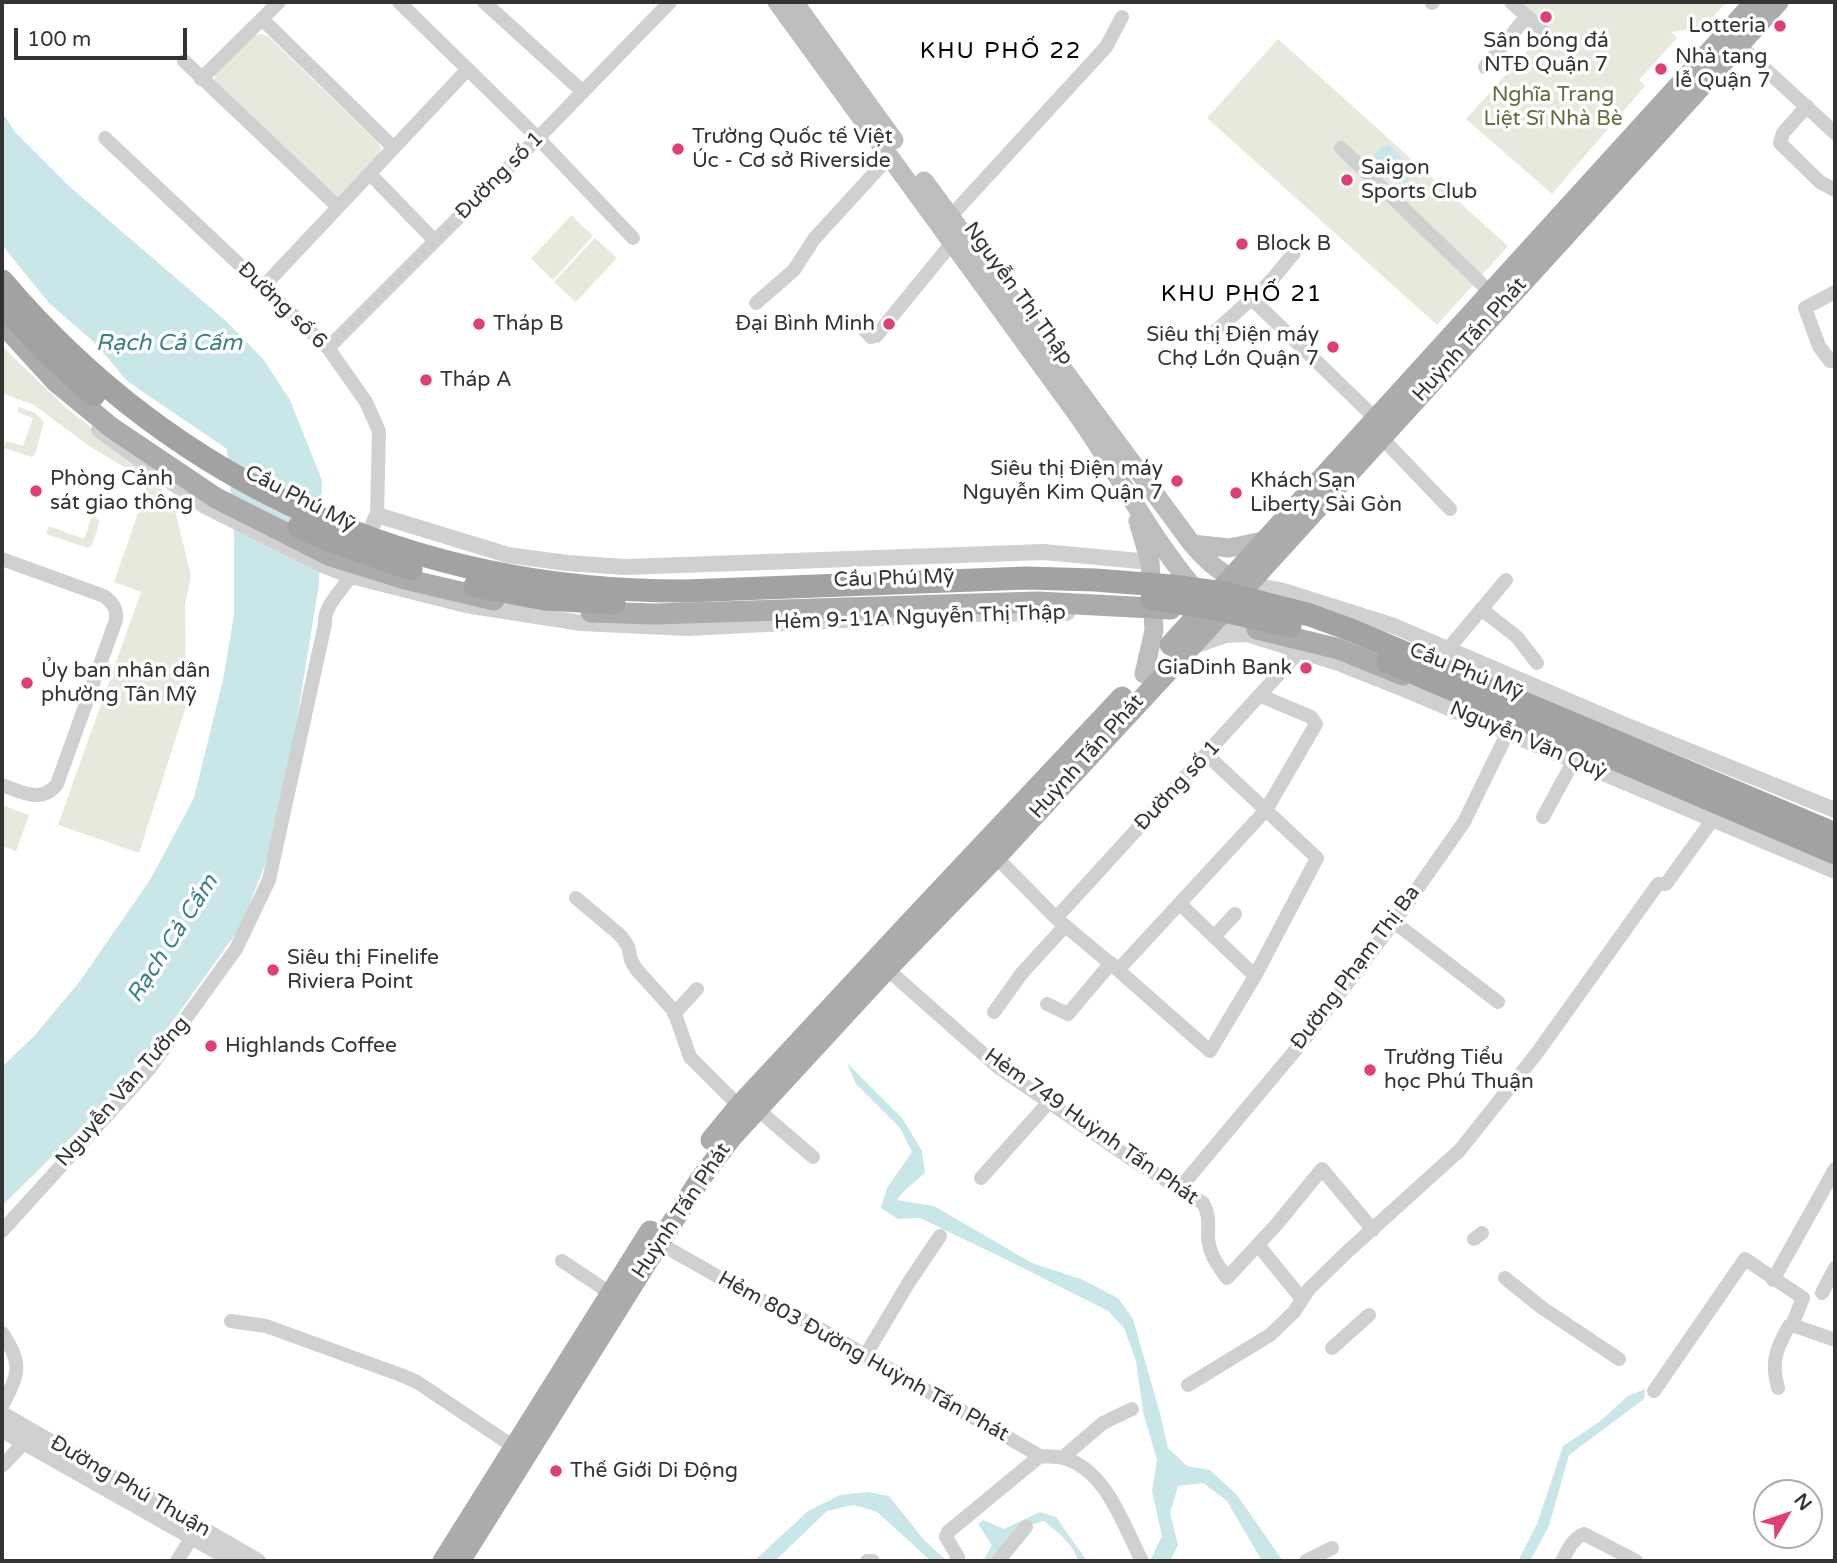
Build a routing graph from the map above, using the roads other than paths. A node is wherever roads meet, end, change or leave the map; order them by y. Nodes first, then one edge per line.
1 (279, 2) edge
2 (399, 2) edge
3 (484, 2) edge
4 (670, 2) edge
5 (777, 2) edge
6 (794, 2) edge
7 (1511, 2) edge
8 (1755, 2) edge
9 (1778, 2) edge
10 (1122, 16) dead end
11 (1527, 16) junction
12 (262, 19) junction
13 (1542, 30) dead end
14 (1739, 45) junction
15 (184, 61) dead end
16 (1485, 67) dead end
17 (468, 69) junction
18 (201, 79) junction
19 (583, 92) junction
20 (1807, 106) junction
21 (1835, 133) edge
22 (105, 138) dead end
23 (538, 138) junction
24 (394, 148) junction
25 (1341, 148) dead end
26 (890, 156) junction
27 (370, 174) junction
28 (1835, 190) edge
29 (338, 207) junction
30 (950, 217) junction
31 (634, 238) dead end
32 (435, 241) junction
33 (952, 243) junction
34 (1294, 253) dead end
35 (1526, 266) junction
36 (2, 270) edge
37 (2, 281) edge
38 (263, 286) junction
39 (1835, 292) edge
40 (1252, 299) junction
41 (756, 303) dead end
42 (1488, 303) junction
43 (2, 304) edge
44 (857, 322) dead end
45 (2, 323) edge
46 (1209, 337) dead end
47 (2, 338) edge
48 (328, 348) junction
49 (1832, 360) edge
50 (1378, 428) junction
51 (1126, 471) junction
52 (1130, 500) junction
53 (1450, 509) dead end
54 (377, 515) junction
55 (1192, 544) junction
56 (1268, 548) junction
57 (2, 559) edge
58 (1150, 562) junction
59 (1506, 580) dead end
60 (347, 581) junction
61 (1239, 581) junction
62 (1280, 590) junction
63 (1214, 609) junction
64 (1481, 609) junction
65 (1153, 619) junction
66 (1247, 634) junction
67 (1186, 649) junction
68 (1448, 649) junction
69 (1299, 652) junction
70 (1536, 663) dead end
71 (1149, 679) junction
72 (1261, 696) junction
73 (1508, 732) junction
74 (1207, 755) junction
75 (1573, 762) junction
76 (2, 785) edge
77 (1801, 797) junction
78 (1266, 810) junction
79 (1835, 810) edge
80 (1543, 817) dead end
81 (1713, 819) junction
82 (1835, 828) edge
83 (1835, 834) edge
84 (1781, 848) junction
85 (990, 851) junction
86 (1835, 853) edge
87 (1835, 859) edge
88 (1835, 871) edge
89 (576, 898) dead end
90 (1180, 904) junction
91 (1235, 914) dead end
92 (1061, 922) junction
93 (1394, 922) junction
94 (1214, 937) junction
95 (1115, 967) junction
96 (887, 969) junction
97 (1255, 976) junction
98 (859, 988) junction
99 (697, 989) dead end
100 (1498, 1002) dead end
101 (1047, 1004) dead end
102 (994, 1012) dead end
103 (674, 1014) junction
104 (1049, 1102) junction
105 (748, 1107) junction
106 (813, 1157) dead end
107 (1835, 1169) edge
108 (981, 1178) dead end
109 (1179, 1189) junction
110 (1373, 1230) junction
111 (2, 1231) edge
112 (940, 1236) dead end
113 (1258, 1245) junction
114 (650, 1248) junction
115 (562, 1261) dead end
116 (1835, 1268) edge
117 (1505, 1278) dead end
118 (1773, 1280) junction
119 (610, 1293) junction
120 (1822, 1293) dead end
121 (1302, 1299) junction
122 (1368, 1315) dead end
123 (231, 1321) dead end
124 (1792, 1325) junction
125 (2, 1333) edge
126 (1835, 1340) edge
127 (1332, 1348) dead end
128 (865, 1356) junction
129 (1619, 1359) dead end
130 (1188, 1385) dead end
131 (1778, 1388) dead end
132 (1654, 1391) dead end
133 (2, 1406) edge
134 (1132, 1409) dead end
135 (2, 1413) edge
136 (8, 1433) edge
137 (29, 1437) junction
138 (522, 1449) junction
139 (1040, 1456) junction
140 (1063, 1457) junction
141 (2, 1466) edge
142 (1026, 1527) dead end
143 (192, 1537) junction
144 (1332, 1548) dead end
145 (177, 1561) edge
146 (234, 1561) edge
147 (258, 1561) edge
148 (443, 1561) edge
149 (460, 1561) edge
150 (867, 1561) edge
151 (873, 1561) edge
152 (956, 1561) edge
153 (998, 1561) edge
154 (1142, 1561) edge
155 (1306, 1561) edge
156 (1562, 1561) edge
157 (1636, 1561) edge

1 - 12 street
2 - 17 street
3 - 19 street
4 - 19 street, Đường số 1
5 - 26 main road, Nguyễn Thị Thập
6 - 30 main road, Nguyễn Thị Thập
7 - 11 street
8 - 35 main road, Huỳnh Tấn Phát
9 - 14 main road, Huỳnh Tấn Phát
10 - 30 street
11 - 13 street
11 - 16 street
12 - 18 street
12 - 24 street
14 - 20 street
14 - 35 main road, Huỳnh Tấn Phát
15 - 18 street
17 - 23 street
17 - 24 street
18 - 29 street
19 - 23 street, Đường số 1
20 - 21 street
20 - 28 street
22 - 38 street, Đường số 6
23 - 31 street
23 - 32 street, Đường số 1
24 - 27 street
25 - 42 street
26 - 33 main road, Nguyễn Thị Thập
26 - 41 street
27 - 29 street
27 - 32 street
29 - 38 street
30 - 51 main road, Nguyễn Thị Thập
32 - 48 street, Đường số 1
33 - 44 street
33 - 51 main road, Nguyễn Thị Thập
34 - 40 street
35 - 42 main road, Huỳnh Tấn Phát
36 - 82 main road, Cầu Phú Mỹ, bridge
37 - 83 highway, Cầu Phú Mỹ, bridge
38 - 48 street, Đường số 6
39 - 49 street
40 - 46 street
40 - 50 street
42 - 50 main road, Huỳnh Tấn Phát
43 - 86 highway, Cầu Phú Mỹ, bridge
45 - 87 main road, Cầu Phú Mỹ, bridge
47 - 60 street, Hẻm 9-11A Nguyễn Thị Thập
48 - 54 street, Đường số 6
50 - 53 street
50 - 56 main road, Huỳnh Tấn Phát
51 - 52 main road, Nguyễn Thị Thập
51 - 55 main road, Nguyễn Thị Thập
52 - 58 main road
52 - 63 main road, Nguyễn Thị Thập
54 - 58 street
54 - 60 street
55 - 56 main road
55 - 61 main road, Nguyễn Thị Thập
56 - 61 main road, Huỳnh Tấn Phát
56 - 62 street
57 - 76 street
58 - 65 main road
59 - 64 street
60 - 65 street, Hẻm 9-11A Nguyễn Thị Thập
60 - 111 street, Nguyễn Văn Tưởng
61 - 62 street
61 - 63 main road, Huỳnh Tấn Phát
62 - 68 street
63 - 66 street, Nguyễn Văn Quỳ
63 - 67 main road, Huỳnh Tấn Phát
63 - 71 main road, Huỳnh Tấn Phát
64 - 68 street
64 - 70 street
65 - 71 main road
66 - 67 street
66 - 69 street, Nguyễn Văn Quỳ
67 - 71 main road, Huỳnh Tấn Phát
68 - 77 street
69 - 72 street, Đường số 1
69 - 73 street, Nguyễn Văn Quỳ
71 - 85 main road, Huỳnh Tấn Phát
72 - 74 street, Đường số 1
72 - 78 street
73 - 75 street, Nguyễn Văn Quỳ
73 - 93 street, Đường Phạm Thị Ba
74 - 78 street
74 - 92 street, Đường số 1
75 - 80 street
75 - 81 street, Nguyễn Văn Quỳ
77 - 79 street
77 - 84 street
78 - 90 street
78 - 97 street
81 - 84 street, Nguyễn Văn Quỳ
81 - 110 street
84 - 88 street, Nguyễn Văn Quỳ
85 - 92 street
85 - 96 main road, Huỳnh Tấn Phát
85 - 98 main road, Huỳnh Tấn Phát
89 - 103 street
90 - 94 street
90 - 95 street
91 - 94 street
92 - 95 street
92 - 102 street, Đường số 1
93 - 100 street
93 - 109 street, Đường Phạm Thị Ba
94 - 97 street
95 - 97 street
95 - 101 street
96 - 98 main road, Huỳnh Tấn Phát
96 - 104 street, Hẻm 749 Huỳnh Tấn Phát
98 - 105 main road, Huỳnh Tấn Phát
99 - 103 street
103 - 105 street
104 - 108 street
104 - 109 street, Hẻm 749 Huỳnh Tấn Phát
105 - 106 street
105 - 114 main road, Huỳnh Tấn Phát
107 - 118 street
109 - 113 street, Hẻm 749 Huỳnh Tấn Phát
110 - 113 street
110 - 121 street
112 - 128 street
113 - 121 street
114 - 119 main road, Huỳnh Tấn Phát
114 - 128 street, Hẻm 803 Đường Huỳnh Tấn Phát
114 - 138 main road, Huỳnh Tấn Phát
115 - 119 street
116 - 120 street
117 - 129 street
118 - 124 street
118 - 132 street
119 - 138 main road, Huỳnh Tấn Phát
121 - 130 street
122 - 127 street
123 - 138 street
124 - 126 street
124 - 131 street
125 - 133 street
128 - 139 street, Hẻm 803 Đường Huỳnh Tấn Phát
134 - 140 street
135 - 136 street, Đường Phú Thuận
136 - 137 street, Đường Phú Thuận
137 - 141 street
137 - 143 street, Đường Phú Thuận
137 - 147 street, Đường Phú Thuận
138 - 148 main road, Huỳnh Tấn Phát
138 - 149 main road, Huỳnh Tấn Phát
139 - 140 street, Hẻm 803 Đường Huỳnh Tấn Phát
139 - 152 street
140 - 154 street, Hẻm 803 Đường Huỳnh Tấn Phát
142 - 153 street
143 - 145 street
143 - 146 street, Đường Phú Thuận
144 - 155 street
150 - 151 street
156 - 157 street

